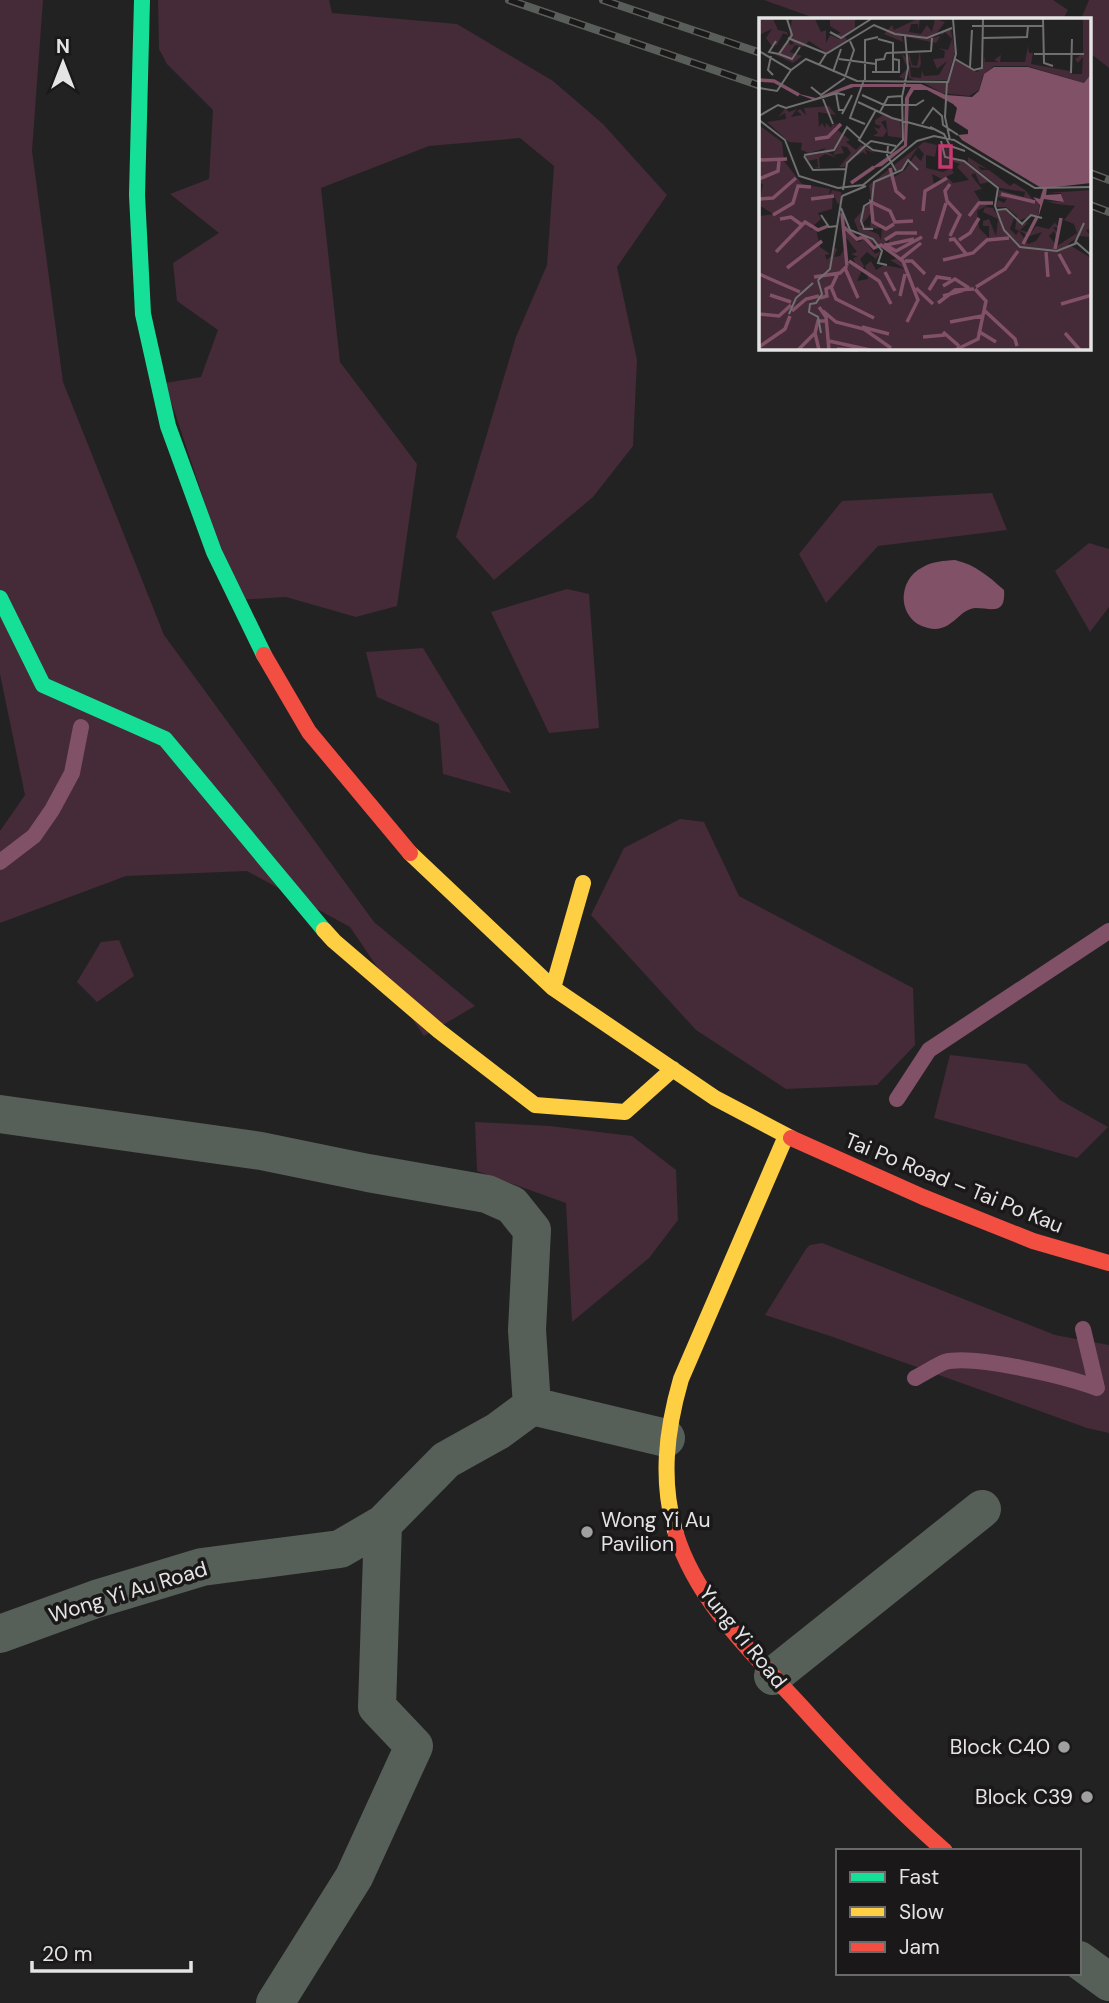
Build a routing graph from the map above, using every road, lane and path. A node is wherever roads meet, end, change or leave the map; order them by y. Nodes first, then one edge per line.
1 (142, 0) edge
2 (0, 597) edge
3 (583, 883) dead end
4 (553, 988) junction
5 (673, 1069) junction
6 (0, 1114) edge
7 (786, 1136) junction
8 (1109, 1264) edge
9 (532, 1406) junction
10 (666, 1438) junction
11 (982, 1509) dead end
12 (383, 1524) junction
13 (0, 1634) edge
14 (773, 1676) junction
15 (943, 1849) edge
16 (1081, 1961) edge
17 (1109, 1982) edge
18 (275, 2003) edge

1 - 4 main road, Tai Po Road – Tai Po Kau
2 - 5 main road
3 - 4 main road
4 - 5 main road, Tai Po Road – Tai Po Kau
5 - 7 main road, Tai Po Road – Tai Po Kau
6 - 9 street
7 - 8 main road, Tai Po Road – Tai Po Kau
7 - 10 main road, Yung Yi Road
9 - 10 street
9 - 12 street, Wong Yi Au Road
10 - 14 main road, Yung Yi Road
11 - 14 street
12 - 13 street, Wong Yi Au Road
12 - 18 street
14 - 15 main road, Yung Yi Road
16 - 17 street

